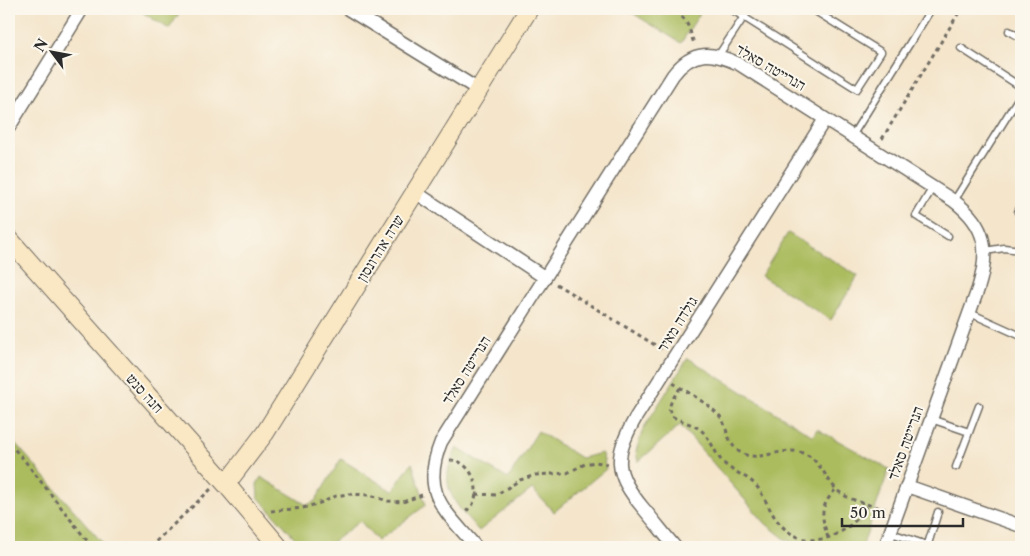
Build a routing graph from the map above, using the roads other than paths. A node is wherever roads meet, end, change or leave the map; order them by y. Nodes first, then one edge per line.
1 (82, 9) edge
2 (348, 9) edge
3 (529, 9) edge
4 (730, 9) edge
5 (749, 9) edge
6 (812, 9) edge
7 (931, 9) edge
8 (744, 17) junction
9 (1009, 31) dead end
10 (1021, 38) edge
11 (961, 48) dead end
12 (718, 56) junction
13 (1021, 87) edge
14 (479, 90) junction
15 (1021, 94) edge
16 (826, 119) junction
17 (9, 127) edge
18 (852, 136) junction
19 (933, 187) junction
20 (415, 192) junction
21 (954, 201) junction
22 (948, 236) dead end
23 (9, 240) edge
24 (1021, 250) edge
25 (985, 251) junction
26 (544, 277) junction
27 (970, 313) junction
28 (1021, 336) edge
29 (980, 406) dead end
30 (931, 419) junction
31 (969, 432) junction
32 (956, 467) dead end
33 (224, 482) junction
34 (907, 486) junction
35 (938, 512) dead end
36 (1021, 526) edge
37 (890, 533) junction
38 (927, 546) edge
39 (279, 547) edge
40 (476, 547) edge
41 (675, 547) edge
42 (885, 547) edge

1 - 17 street
2 - 14 street
3 - 14 street, שרה אהרונסון
4 - 8 lane
5 - 8 lane
6 - 8 lane
7 - 18 lane
8 - 12 lane
9 - 10 lane
11 - 13 lane
12 - 16 street, הנרייטה סאלד
12 - 26 street, הנרייטה סאלד
14 - 20 street, שרה אהרונסון
15 - 21 lane
16 - 18 street, הנרייטה סאלד
16 - 41 street, גולדה מאיר
18 - 19 street, הנרייטה סאלד
19 - 21 street, הנרייטה סאלד
19 - 22 lane
20 - 26 street
20 - 33 street, שרה אהרונסון
21 - 25 street, הנרייטה סאלד
23 - 33 street, חנה סנש
24 - 25 lane
25 - 27 street, הנרייטה סאלד
26 - 40 street, הנרייטה סאלד
27 - 28 lane
27 - 30 street, הנרייטה סאלד
29 - 31 lane
30 - 31 lane
30 - 34 street, הנרייטה סאלד
31 - 32 lane
33 - 39 street, חנה סנש
34 - 36 street
34 - 37 street, הנרייטה סאלד
35 - 38 lane
37 - 38 lane
37 - 42 street, הנרייטה סאלד

